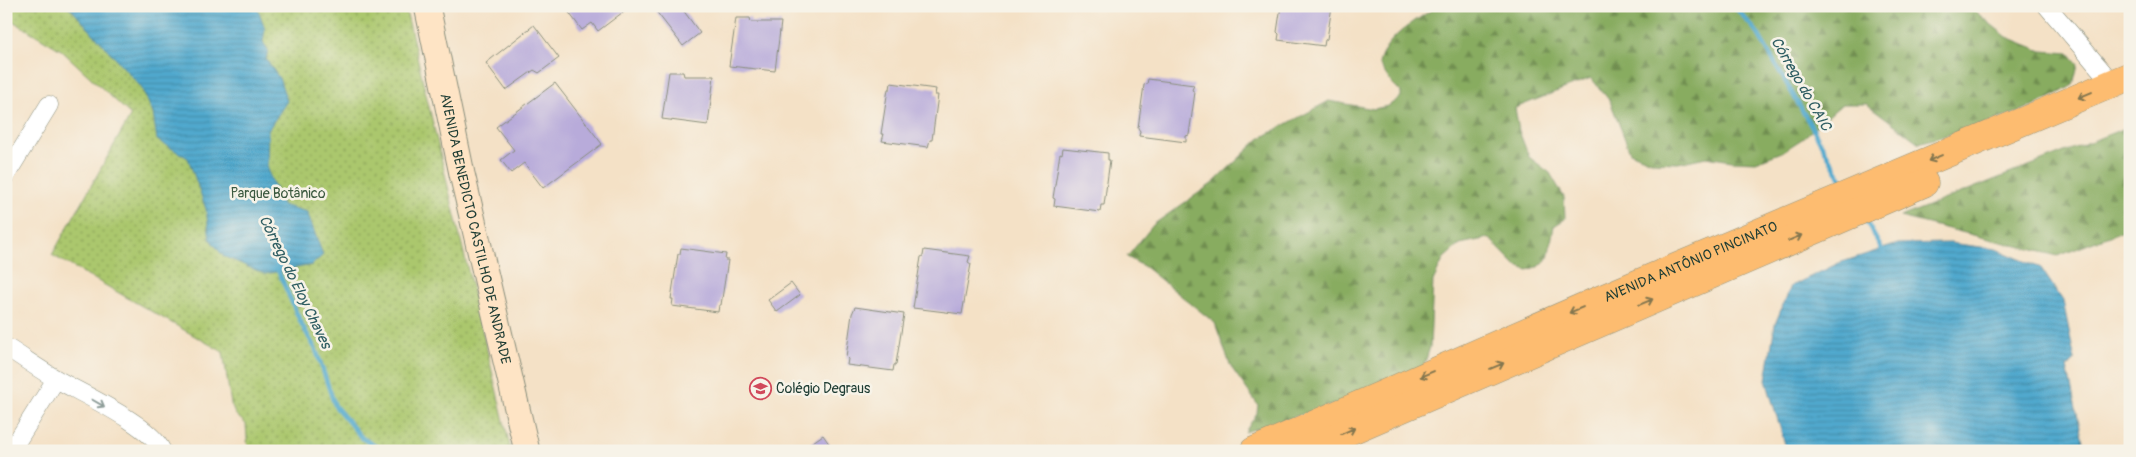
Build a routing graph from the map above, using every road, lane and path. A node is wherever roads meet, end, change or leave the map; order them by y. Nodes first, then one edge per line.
1 (427, 6) edge
2 (2047, 6) edge
3 (2124, 85) edge
4 (49, 105) dead end
5 (6, 175) edge
6 (6, 347) edge
7 (56, 379) junction
8 (11, 451) edge
9 (162, 451) edge
10 (527, 451) edge
11 (1254, 451) edge
12 (1303, 451) edge

1 - 10 main road, AVENIDA BENEDICTO CASTILHO DE ANDRADE
2 - 3 street
3 -> 11 main road, AVENIDA ANTÔNIO PINCINATO
12 -> 3 main road, AVENIDA ANTÔNIO PINCINATO
4 - 5 street
6 - 7 street
7 - 8 street
7 -> 9 street

